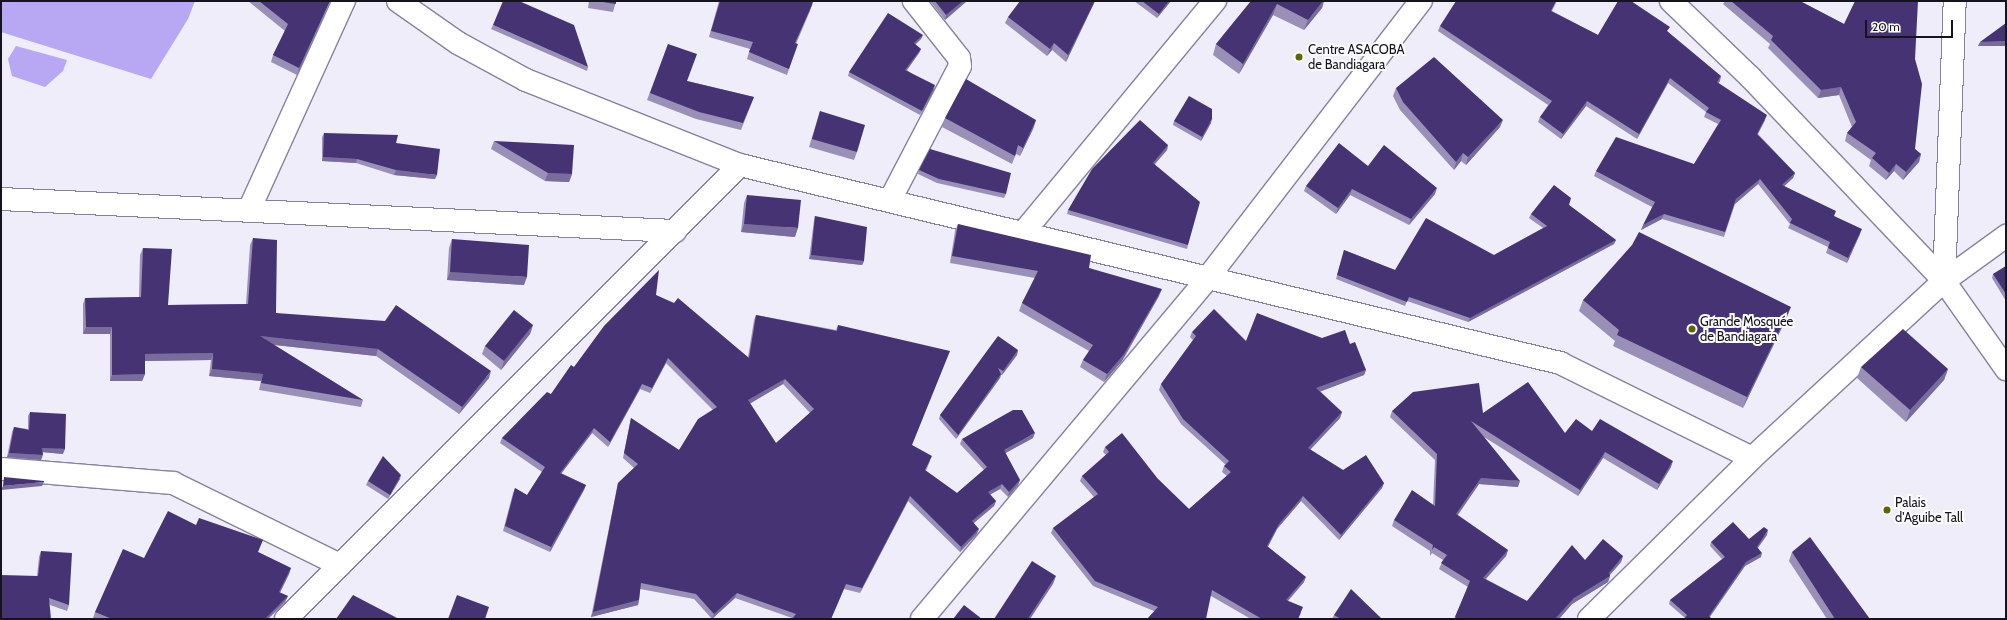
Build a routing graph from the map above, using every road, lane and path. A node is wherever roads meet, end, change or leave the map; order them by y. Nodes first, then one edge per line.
1 (344, 1) edge
2 (398, 1) edge
3 (914, 1) edge
4 (1215, 1) edge
5 (1421, 1) edge
6 (1671, 1) edge
7 (1955, 1) edge
8 (740, 165) junction
9 (1, 199) edge
10 (890, 200) junction
11 (249, 210) junction
12 (674, 230) junction
13 (1022, 234) junction
14 (2006, 236) edge
15 (1206, 280) junction
16 (1944, 281) junction
17 (2006, 369) edge
18 (1752, 458) junction
19 (1, 469) edge
20 (340, 566) junction
21 (286, 619) edge
22 (922, 619) edge
23 (1589, 619) edge

1 - 11 street
2 - 8 street
3 - 10 street
4 - 13 street
5 - 15 street
6 - 16 street
7 - 16 street
8 - 10 street
8 - 12 street
9 - 11 street
10 - 13 street
11 - 12 street
12 - 20 street
13 - 15 street
14 - 16 street
15 - 18 street
15 - 22 street
16 - 17 street
16 - 18 street
18 - 23 street
19 - 20 street
20 - 21 street

